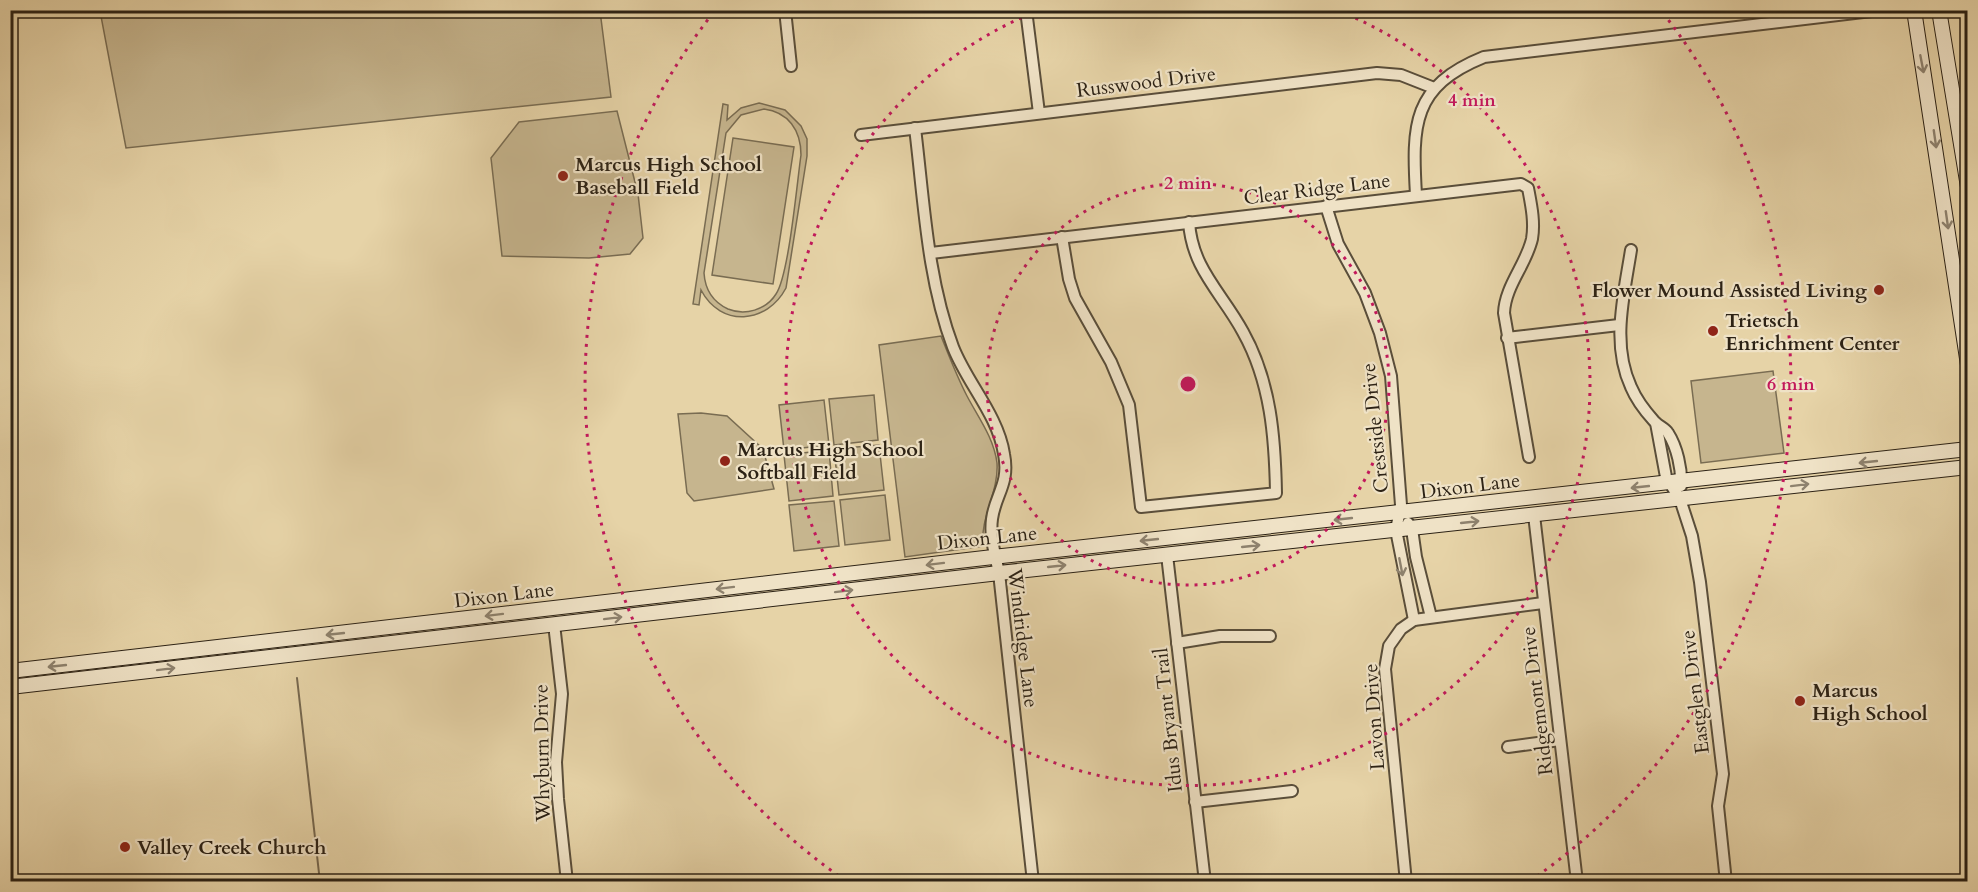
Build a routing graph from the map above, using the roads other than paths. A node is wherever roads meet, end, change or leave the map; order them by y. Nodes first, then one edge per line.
1 (785, 10) edge
2 (1026, 10) edge
3 (1880, 10) edge
4 (1914, 10) edge
5 (1938, 10) edge
6 (791, 66) dead end
7 (1434, 88) junction
8 (1039, 113) junction
9 (915, 128) junction
10 (861, 135) dead end
11 (1968, 187) edge
12 (1416, 195) junction
13 (1326, 206) junction
14 (1189, 222) junction
15 (1062, 237) junction
16 (1631, 250) dead end
17 (931, 253) junction
18 (1619, 325) junction
19 (1507, 338) junction
20 (1968, 365) edge
21 (1968, 450) edge
22 (1529, 457) dead end
23 (1892, 460) junction
24 (1968, 467) edge
25 (1894, 474) junction
26 (1740, 476) junction
27 (1674, 483) junction
28 (1742, 492) junction
29 (1680, 500) junction
30 (1401, 513) junction
31 (1534, 515) junction
32 (1412, 529) junction
33 (1396, 530) junction
34 (1167, 555) junction
35 (993, 557) junction
36 (999, 573) junction
37 (1544, 603) junction
38 (1431, 617) junction
39 (1414, 620) junction
40 (554, 624) junction
41 (393, 628) junction
42 (1270, 636) dead end
43 (394, 643) junction
44 (1178, 643) junction
45 (104, 661) junction
46 (10, 671) edge
47 (108, 676) junction
48 (10, 687) edge
49 (1560, 740) junction
50 (1508, 747) dead end
51 (1292, 791) dead end
52 (1195, 802) junction
53 (567, 882) edge
54 (1034, 882) edge
55 (1205, 882) edge
56 (1406, 882) edge
57 (1577, 882) edge
58 (1726, 882) edge

1 - 6 street
2 - 8 street
3 - 7 street
4 -> 20 main road
5 - 11 main road
7 - 8 street, Russwood Drive
7 - 12 street
8 - 9 street, Russwood Drive
9 - 10 street, Russwood Drive
9 - 17 street, Windridge Lane
12 - 13 street, Clear Ridge Lane
12 - 19 street, Clear Ridge Lane
13 - 14 street, Clear Ridge Lane
13 - 30 street, Crestside Drive
14 - 15 street, Clear Ridge Lane
14 - 15 street
15 - 17 street, Clear Ridge Lane
16 - 18 street, Eastglen Drive
17 - 35 street, Windridge Lane
18 - 19 street
18 - 27 street, Eastglen Drive
19 - 22 street
21 - 23 main road, Dixon Lane
23 - 25 main road
23 -> 26 main road, Dixon Lane
24 - 25 main road, Dixon Lane
28 -> 25 main road, Dixon Lane
26 - 27 main road, Dixon Lane
26 - 28 main road
27 - 29 street, Eastglen Drive
27 -> 30 main road, Dixon Lane
28 - 29 main road, Dixon Lane
29 - 31 main road, Dixon Lane
29 - 58 street, Eastglen Drive
30 - 32 street
30 - 33 street
30 -> 35 main road, Dixon Lane
32 -> 31 main road, Dixon Lane
31 - 37 street, Ridgemont Drive
32 - 33 main road, Dixon Lane
32 - 38 street
34 -> 33 main road, Dixon Lane
33 -> 39 street
36 -> 34 main road, Dixon Lane
34 - 44 street, Idus Bryant Trail
35 - 36 street, Windridge Lane
35 -> 41 main road, Dixon Lane
40 -> 36 main road, Dixon Lane
36 - 54 street, Windridge Lane
37 - 38 street
37 - 49 street, Ridgemont Drive
38 - 39 street
39 - 56 street, Lavon Drive
40 - 43 main road, Dixon Lane
40 - 53 street, Whyburn Drive
41 - 43 main road
41 -> 45 main road, Dixon Lane
42 - 44 street
47 -> 43 main road, Dixon Lane
44 - 52 street, Idus Bryant Trail
45 -> 46 main road, Dixon Lane
45 - 47 main road
47 - 48 main road, Dixon Lane
49 - 50 street
49 - 57 street, Ridgemont Drive
51 - 52 street
52 - 55 street, Idus Bryant Trail

